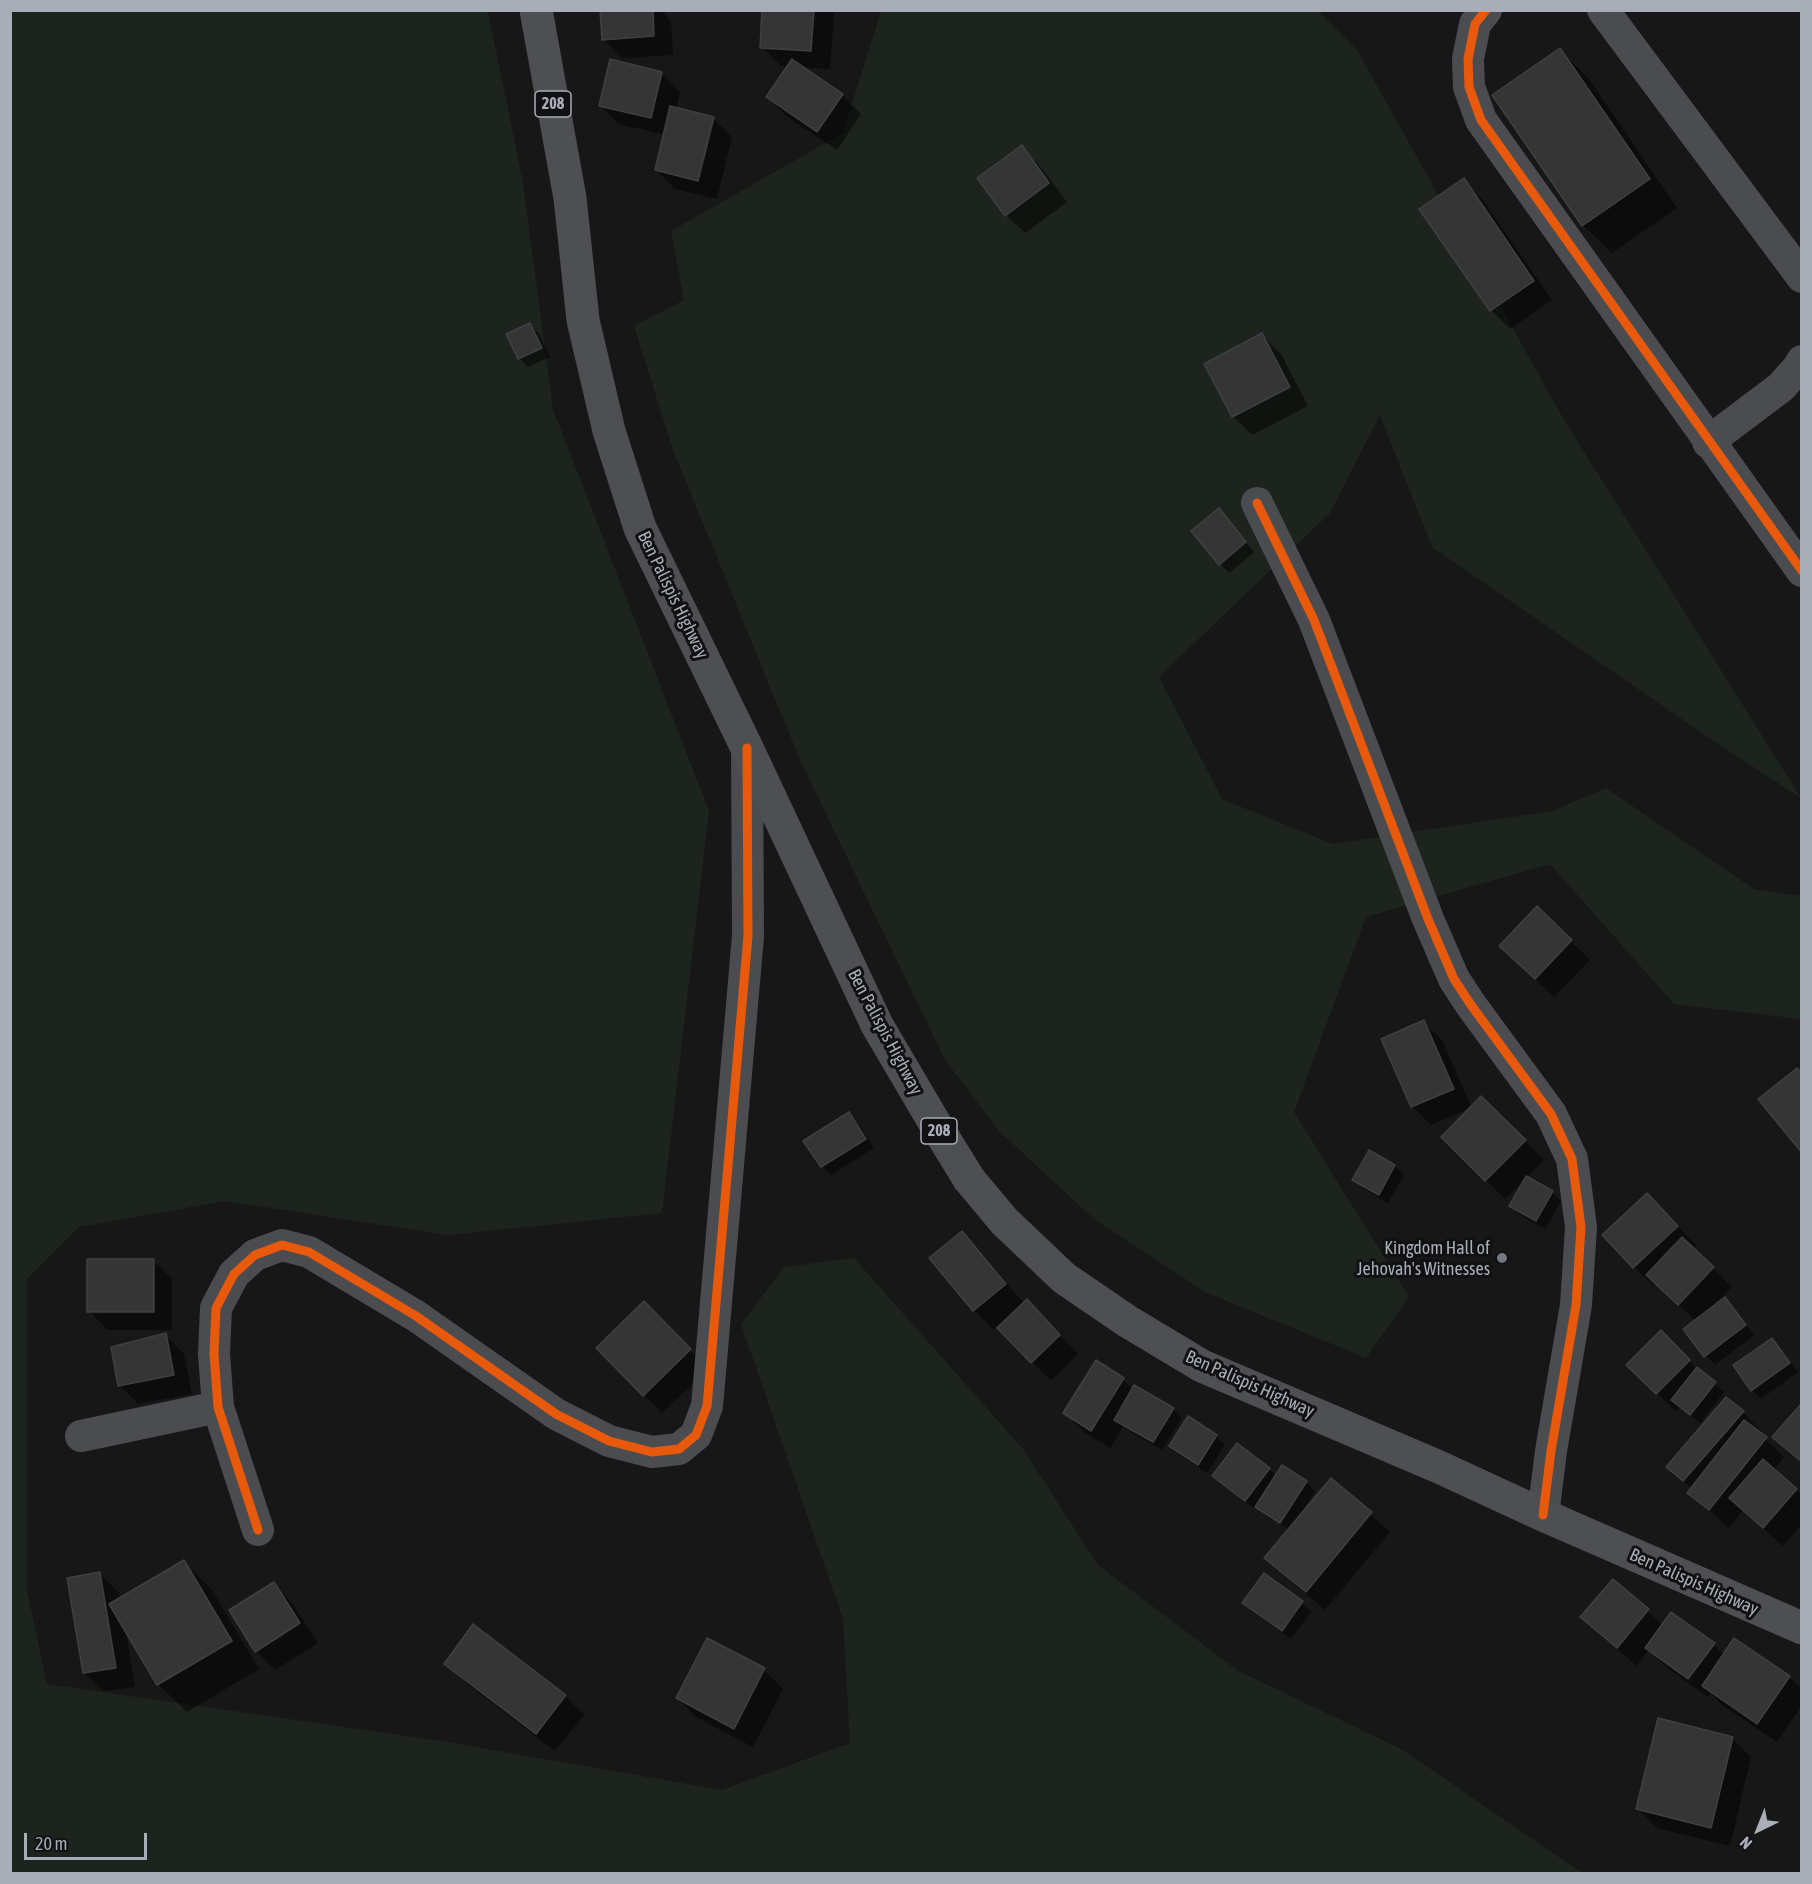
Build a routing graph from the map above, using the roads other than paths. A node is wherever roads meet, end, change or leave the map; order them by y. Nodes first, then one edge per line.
1 (536, 10) edge
2 (1486, 10) edge
3 (1603, 10) edge
4 (1802, 277) edge
5 (1802, 361) edge
6 (1708, 442) junction
7 (1257, 503) dead end
8 (1802, 571) edge
9 (747, 748) junction
10 (218, 1407) junction
11 (81, 1437) dead end
12 (1543, 1515) junction
13 (258, 1530) dead end
14 (1802, 1628) edge

1 - 9 main road, Ben Palispis Highway / 208
2 - 6 street
3 - 4 street
5 - 6 street
6 - 8 street
7 - 12 street
9 - 10 street
9 - 12 main road, Ben Palispis Highway / 208
10 - 11 street
10 - 13 street
12 - 14 main road, Ben Palispis Highway / 208

